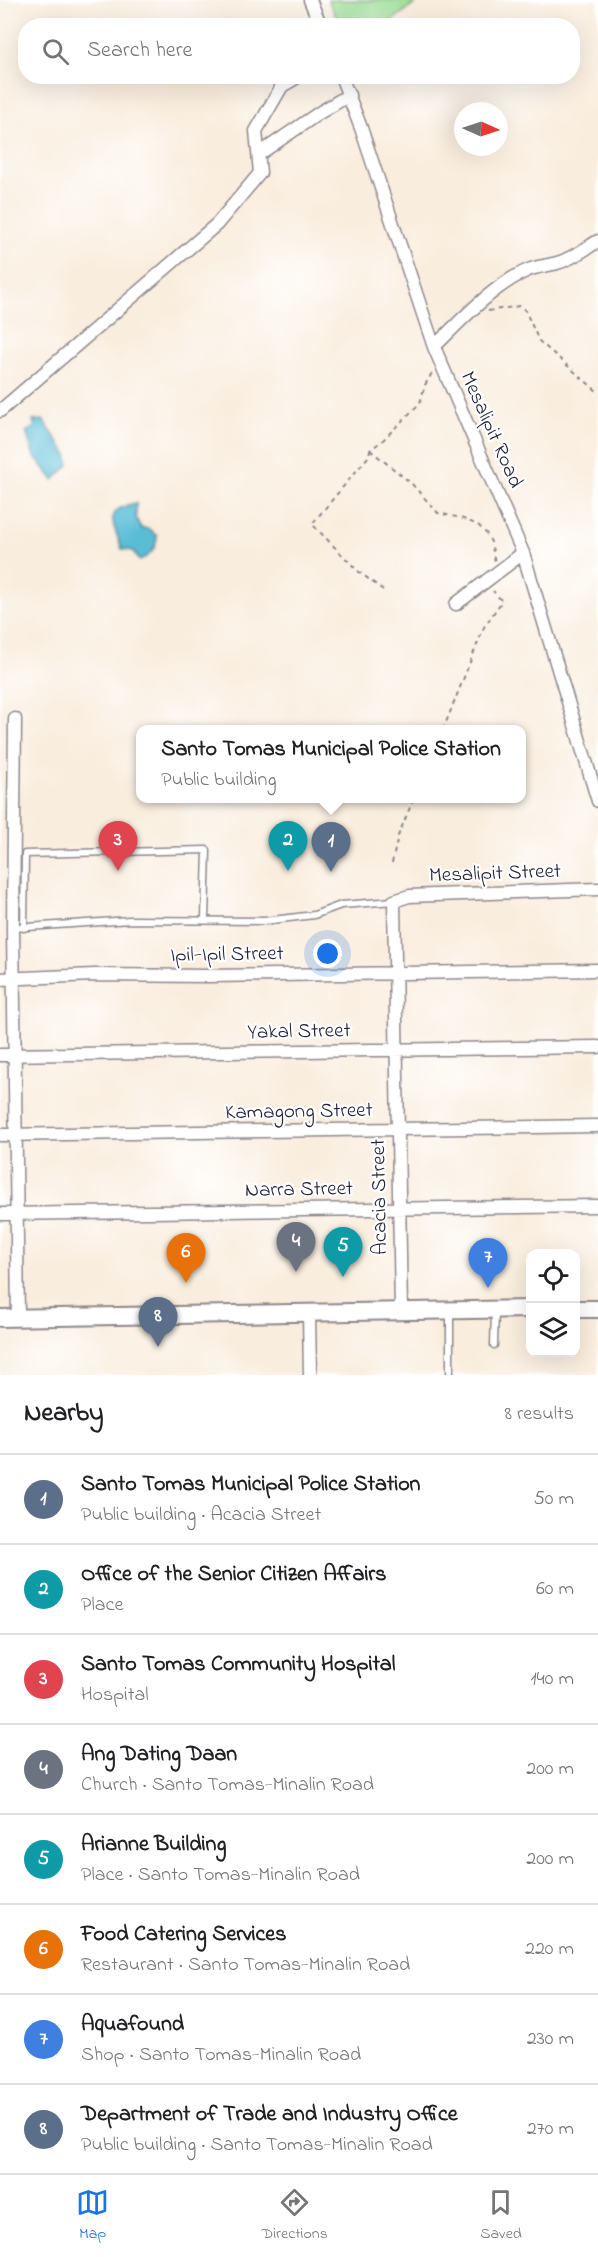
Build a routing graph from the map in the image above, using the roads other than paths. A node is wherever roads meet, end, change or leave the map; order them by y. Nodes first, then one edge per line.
1 (310, 0) edge
2 (318, 18) edge
3 (285, 84) edge
4 (344, 84) edge
5 (349, 95) junction
6 (259, 154) junction
7 (598, 241) edge
8 (434, 347) junction
9 (0, 411) edge
10 (524, 553) junction
11 (456, 604) dead end
12 (15, 719) dead end
13 (598, 801) edge
14 (598, 889) edge
15 (0, 899) edge
16 (14, 900) junction
17 (394, 901) junction
18 (205, 919) junction
19 (18, 928) junction
20 (598, 970) edge
21 (395, 972) junction
22 (0, 979) edge
23 (14, 979) junction
24 (598, 1047) edge
25 (395, 1050) junction
26 (0, 1055) edge
27 (15, 1055) junction
28 (598, 1126) edge
29 (398, 1130) junction
30 (0, 1135) edge
31 (16, 1135) junction
32 (598, 1206) edge
33 (401, 1208) junction
34 (0, 1214) edge
35 (17, 1214) junction
36 (580, 1309) edge
37 (598, 1309) edge
38 (495, 1310) junction
39 (526, 1310) edge
40 (401, 1311) junction
41 (450, 1311) junction
42 (309, 1313) junction
43 (0, 1318) edge
44 (18, 1318) junction
45 (494, 1345) dead end
46 (310, 1375) edge
47 (450, 1375) edge

1 - 2 street
3 - 6 street
4 - 5 street, Mesalipit Road
5 - 6 street
5 - 8 street, Mesalipit Road
6 - 9 street
7 - 8 street
8 - 10 street, Mesalipit Road
10 - 11 street
10 - 13 street, Mesalipit Road
12 - 16 street
14 - 17 street, Mesalipit Street
15 - 16 street
16 - 19 street
17 - 18 lane
17 - 21 street, Acacia Street
18 - 19 lane
18 - 19 lane
19 - 23 street
20 - 21 street, Ipil-Ipil Street
21 - 23 street, Ipil-Ipil Street
21 - 25 street, Acacia Street
22 - 23 street, Ipil-Ipil Street
23 - 27 street
24 - 25 street, Yakal Street
25 - 27 street, Yakal Street
25 - 29 street, Acacia Street
26 - 27 street, Yakal Street
27 - 31 street
28 - 29 street, Kamagong Street
29 - 31 street, Kamagong Street
29 - 33 street, Acacia Street
30 - 31 street, Kamagong Street
31 - 35 street
32 - 33 street, Narra Street
33 - 35 street, Narra Street
33 - 40 street, Acacia Street
34 - 35 street, Narra Street
35 - 44 street
36 - 37 main road
38 - 39 main road
38 - 41 main road
38 - 45 lane
40 - 41 main road
40 - 42 main road
41 - 47 lane
42 - 44 main road
42 - 46 street
43 - 44 main road

